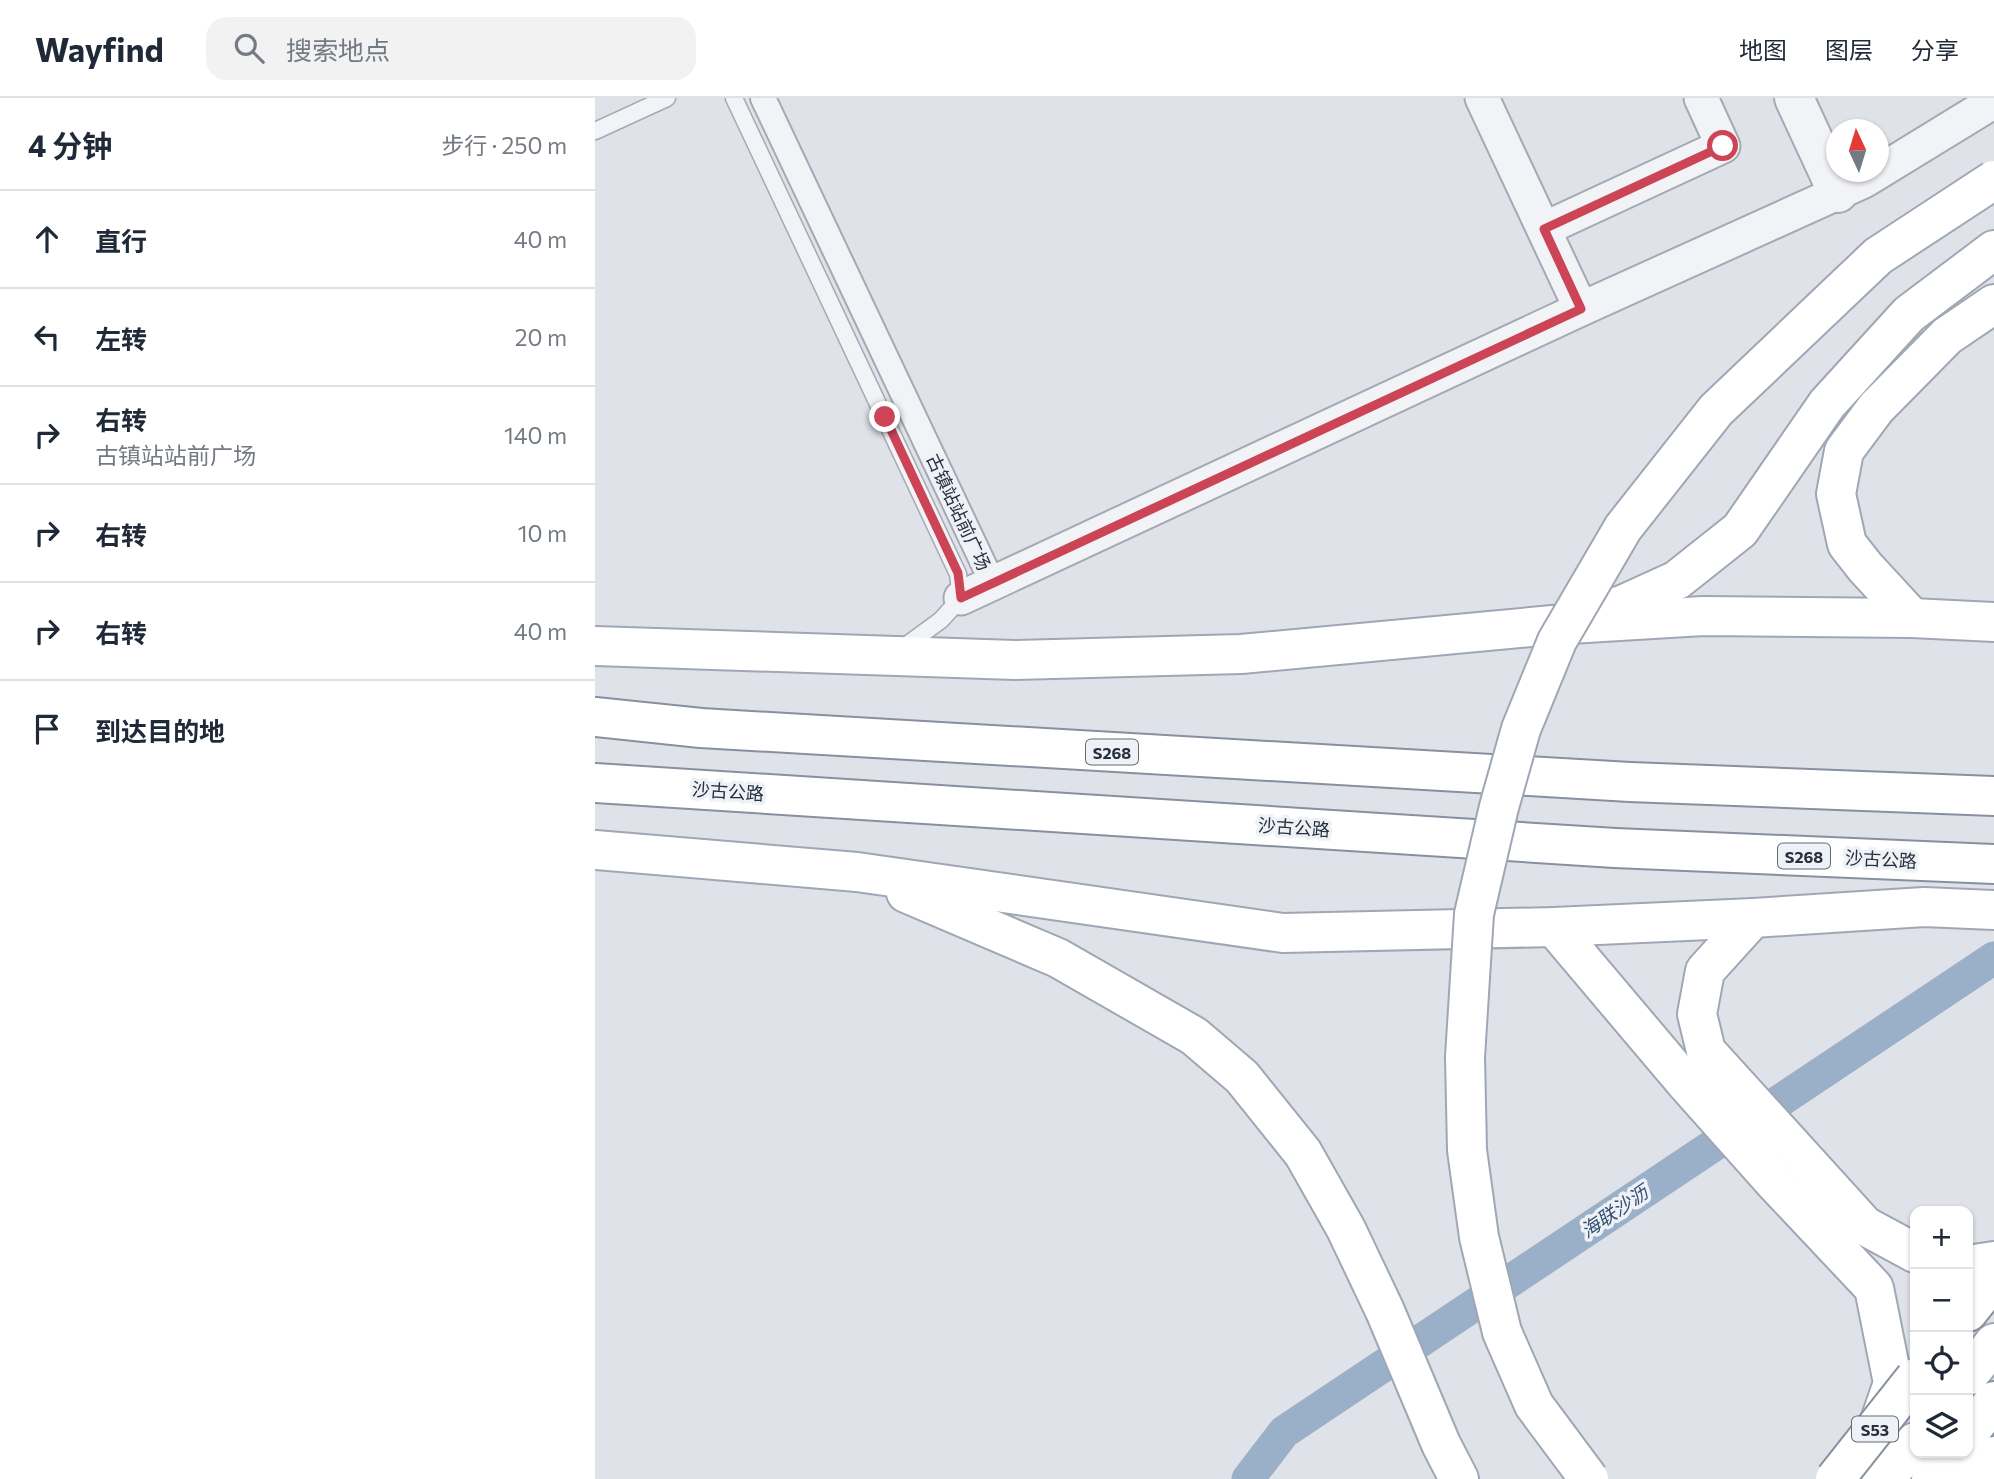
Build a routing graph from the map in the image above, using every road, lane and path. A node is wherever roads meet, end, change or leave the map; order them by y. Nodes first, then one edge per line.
1 (667, 98) edge
2 (734, 98) edge
3 (763, 98) edge
4 (1481, 98) edge
5 (1701, 98) edge
6 (1794, 98) edge
7 (1994, 99) edge
8 (595, 131) edge
9 (1994, 180) edge
10 (1838, 193) junction
11 (1544, 229) junction
12 (1994, 250) edge
13 (1994, 304) edge
14 (1581, 309) junction
15 (993, 584) junction
16 (961, 598) junction
17 (1912, 618) junction
18 (1994, 622) edge
19 (1553, 625) junction
20 (595, 646) edge
21 (891, 656) junction
22 (595, 717) edge
23 (595, 783) edge
24 (1994, 796) edge
25 (595, 849) edge
26 (1994, 864) edge
27 (857, 872) junction
28 (1994, 910) edge
29 (1753, 918) junction
30 (1554, 927) junction
31 (1700, 1072) junction
32 (1910, 1250) edge
33 (1994, 1261) edge
34 (1973, 1264) edge
35 (1994, 1279) edge
36 (1973, 1306) edge
37 (1994, 1343) edge
38 (1973, 1370) edge
39 (1910, 1384) edge
40 (1994, 1401) edge
41 (1994, 1424) edge
42 (1973, 1428) edge
43 (1910, 1448) edge
44 (1994, 1456) edge
45 (1949, 1458) edge
46 (1459, 1479) edge
47 (1589, 1479) edge
48 (1835, 1479) edge
49 (1860, 1479) edge
50 (1886, 1479) edge
51 (1931, 1479) edge
52 (1950, 1479) edge
53 (1973, 1479) edge

1 - 8 lane
2 - 16 lane
3 - 15 street, 古镇站站前广场
4 - 11 street
4 - 14 street
5 - 11 street
6 - 10 street
7 - 10 street
9 - 47 main road, bridge
10 - 14 street
11 - 14 street
12 - 19 main road
13 - 17 main road
14 - 15 street, 古镇站站前广场
15 - 16 street
16 - 21 lane
17 - 18 main road
17 - 19 main road
19 - 21 main road
20 - 21 main road
22 - 24 main road, S268
23 - 26 main road, 沙古公路 / S268
25 - 27 main road
27 - 30 main road
27 - 46 main road
28 - 29 main road
29 - 30 main road
29 - 31 main road
30 - 31 main road
31 - 32 main road
31 - 49 main road
33 - 34 main road
35 - 36 main road
37 - 38 main road
39 - 48 main road, S53, bridge
40 - 42 main road
41 - 52 main road
43 - 50 main road
44 - 53 main road
45 - 51 main road

